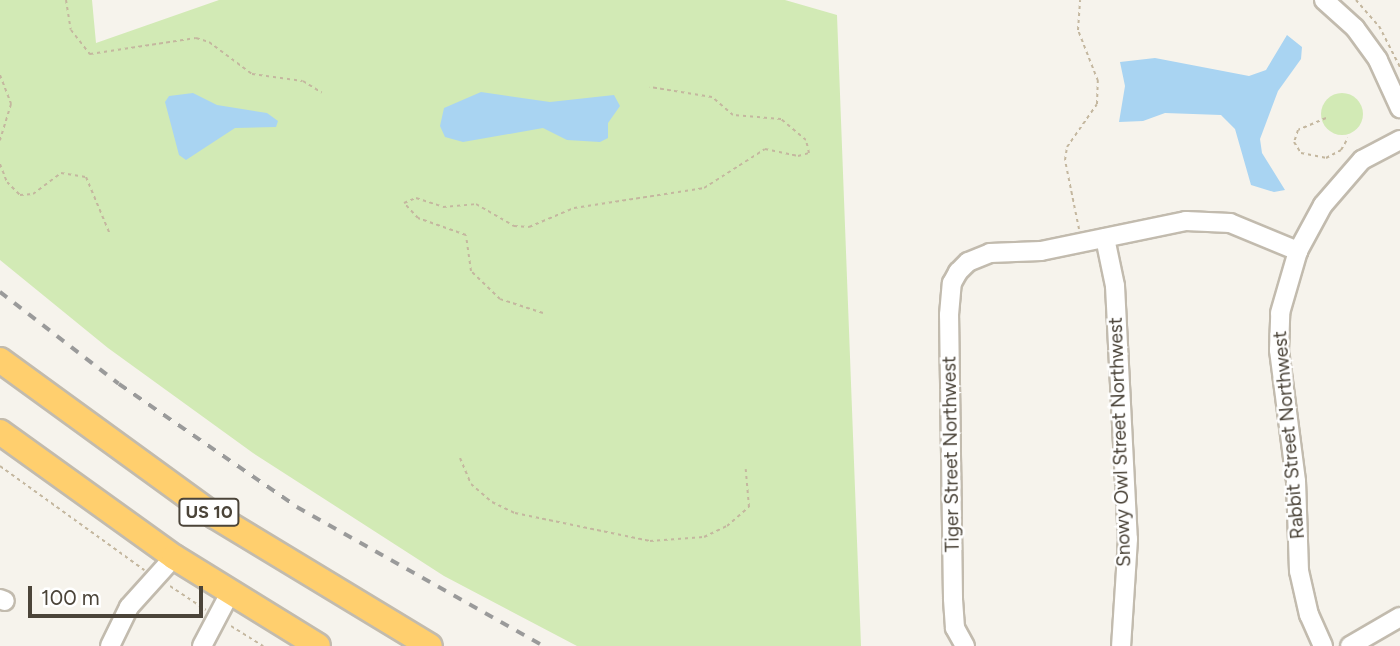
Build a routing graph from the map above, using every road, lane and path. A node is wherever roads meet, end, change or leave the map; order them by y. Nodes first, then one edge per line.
1 (66, 0) edge
2 (1080, 0) edge
3 (1324, 0) edge
4 (1356, 0) edge
5 (1400, 67) edge
6 (0, 75) edge
7 (650, 88) dead end
8 (322, 93) dead end
9 (1400, 108) edge
10 (1326, 118) dead end
11 (1348, 138) dead end
12 (0, 140) edge
13 (1400, 140) edge
14 (0, 165) edge
15 (109, 232) dead end
16 (1105, 238) junction
17 (1083, 244) junction
18 (1298, 251) junction
19 (543, 313) dead end
20 (0, 360) edge
21 (0, 432) edge
22 (460, 458) dead end
23 (0, 466) edge
24 (746, 469) dead end
25 (174, 557) junction
26 (156, 578) junction
27 (230, 593) junction
28 (216, 616) junction
29 (1400, 617) edge
30 (962, 641) edge
31 (110, 646) edge
32 (202, 646) edge
33 (263, 646) edge
34 (318, 646) edge
35 (430, 646) edge
36 (1121, 646) edge
37 (1323, 646) edge
38 (1350, 646) edge

1 - 8 path
2 - 17 path
3 - 9 street
4 - 5 path
6 - 12 path
7 - 19 path
10 - 11 path
13 - 18 street, Rabbit Street Northwest
14 - 15 path
16 - 17 street
16 - 18 street
16 - 36 street, Snowy Owl Street Northwest
17 - 30 street, Tiger Street Northwest
18 - 37 street, Rabbit Street Northwest
20 - 35 highway, US 10
21 - 25 highway, US 10
22 - 24 path
23 - 26 path
25 - 26 street
25 - 27 highway, US 10
26 - 28 path
26 - 31 street
27 - 28 street
27 - 34 highway, US 10
28 - 32 street
28 - 33 path
29 - 38 street

